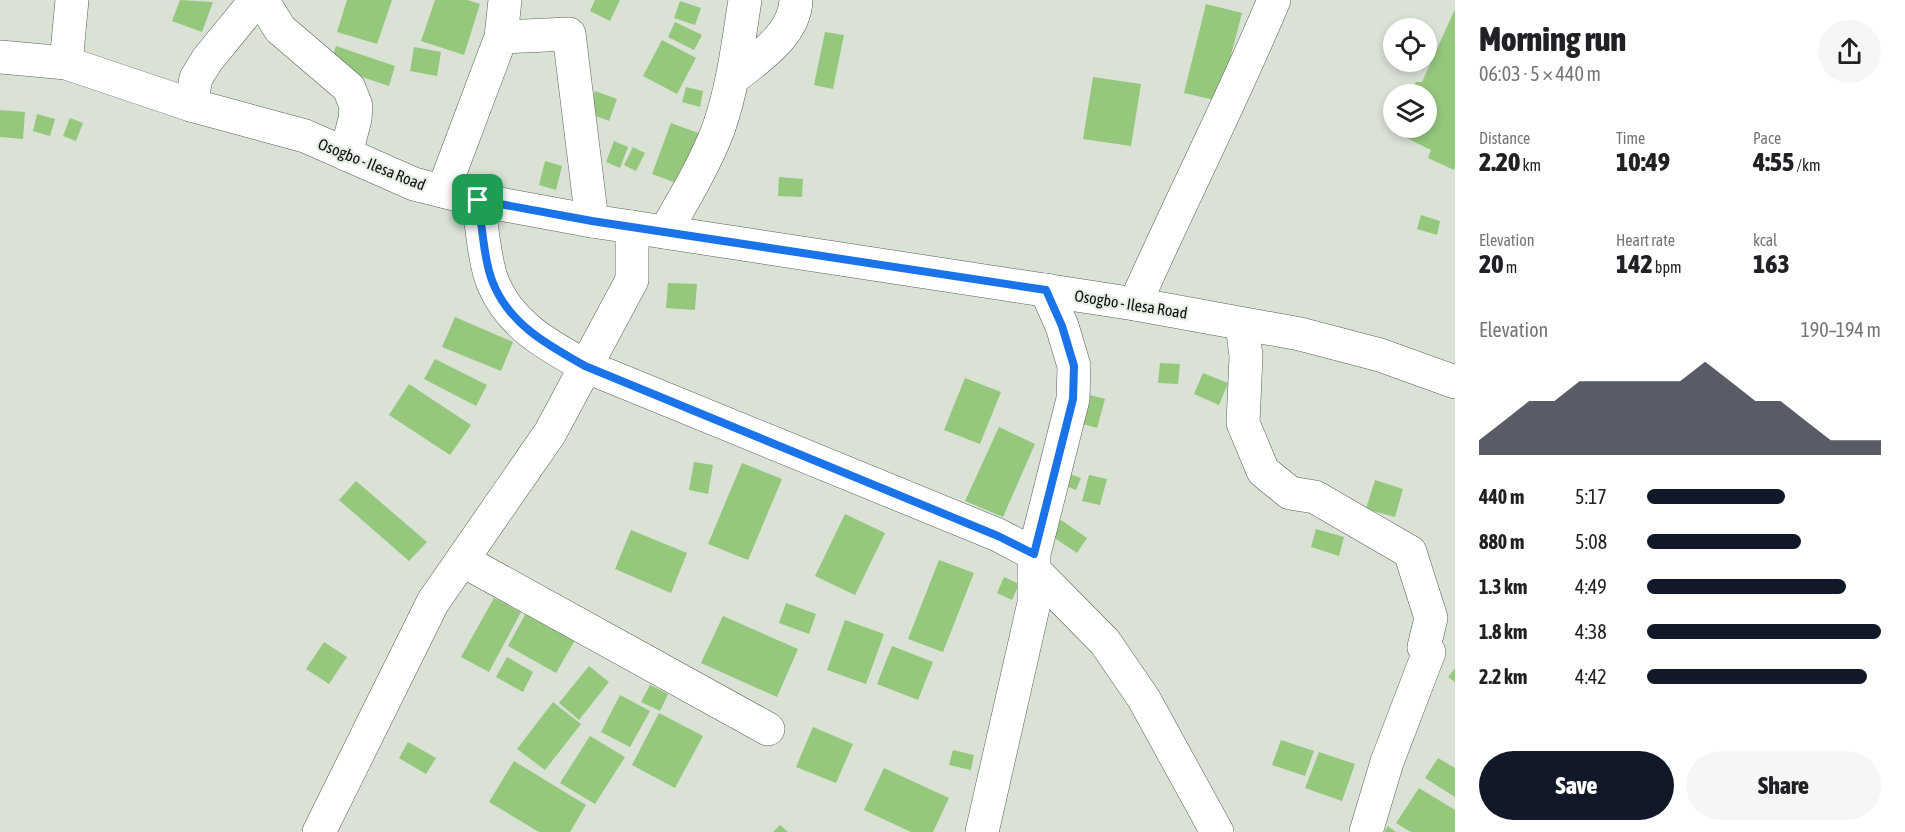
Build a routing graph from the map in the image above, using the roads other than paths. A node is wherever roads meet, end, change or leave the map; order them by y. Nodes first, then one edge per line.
1 (72, 0) edge
2 (256, 0) edge
3 (262, 0) edge
4 (505, 0) edge
5 (796, 0) edge
6 (1274, 0) edge
7 (748, 6) edge
8 (501, 37) junction
9 (0, 57) edge
10 (66, 63) junction
11 (732, 79) junction
12 (191, 105) junction
13 (346, 154) junction
14 (443, 191) junction
15 (478, 200) junction
16 (592, 221) junction
17 (632, 227) junction
18 (665, 232) junction
19 (1046, 290) junction
20 (1136, 304) junction
21 (1242, 324) junction
22 (585, 366) junction
23 (1455, 382) edge
24 (462, 560) junction
25 (1034, 562) junction
26 (768, 729) dead end
27 (319, 832) edge
28 (982, 832) edge
29 (1217, 832) edge
30 (1366, 832) edge

1 - 10 street
2 - 12 street
3 - 13 street
4 - 8 street
5 - 11 street
6 - 20 street
7 - 11 street
8 - 14 street
8 - 16 street
9 - 10 street, Osogbo - Ilesa Road
10 - 12 street, Osogbo - Ilesa Road
11 - 18 street
12 - 13 street, Osogbo - Ilesa Road
13 - 14 street, Osogbo - Ilesa Road
14 - 15 street, Osogbo - Ilesa Road
15 - 16 street, Osogbo - Ilesa Road
15 - 22 street
16 - 17 street, Osogbo - Ilesa Road
17 - 18 street, Osogbo - Ilesa Road
17 - 22 street
18 - 19 street, Osogbo - Ilesa Road
19 - 20 street, Osogbo - Ilesa Road
19 - 25 street
20 - 21 street, Osogbo - Ilesa Road
21 - 23 street, Osogbo - Ilesa Road
21 - 30 street
22 - 24 street
22 - 25 street
24 - 26 street
24 - 27 street
25 - 28 street
25 - 29 street

